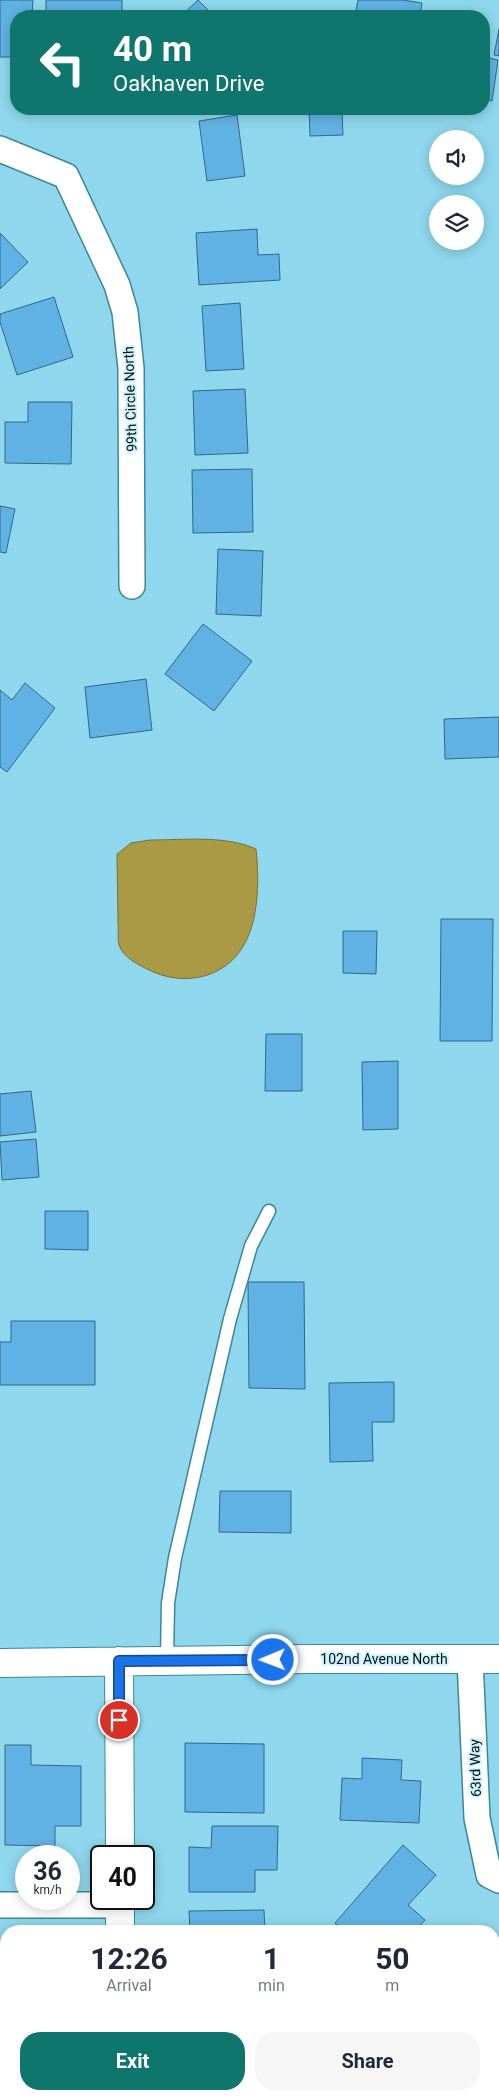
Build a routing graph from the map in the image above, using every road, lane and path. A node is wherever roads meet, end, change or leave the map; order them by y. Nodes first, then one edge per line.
1 (0, 149) edge
2 (132, 586) dead end
3 (269, 1211) dead end
4 (470, 1659) junction
5 (499, 1659) edge
6 (119, 1661) junction
7 (167, 1661) junction
8 (0, 1663) edge
9 (120, 1845) edge
10 (494, 1877) edge
11 (0, 1905) edge
12 (120, 1912) edge

1 - 2 street, 99th Circle North
3 - 7 lane
4 - 5 street, 102nd Avenue North
4 - 7 street, 102nd Avenue North
4 - 10 street, 63rd Way
6 - 7 street, 102nd Avenue North
6 - 8 street, 102nd Avenue North
6 - 9 street
11 - 12 street

